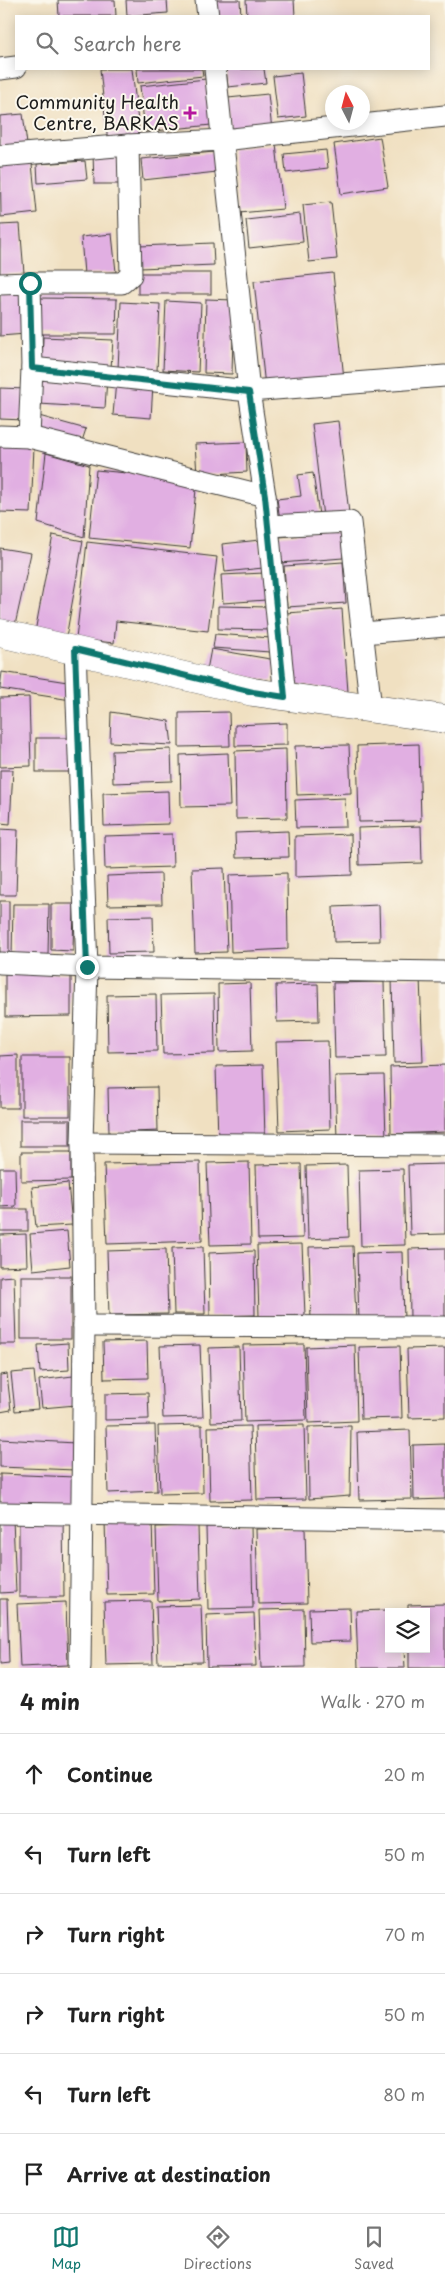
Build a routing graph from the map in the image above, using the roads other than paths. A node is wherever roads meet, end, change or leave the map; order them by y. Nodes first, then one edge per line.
1 (206, 0) edge
2 (208, 15) edge
3 (15, 67) edge
4 (0, 69) edge
5 (215, 70) edge
6 (445, 116) edge
7 (223, 140) junction
8 (128, 145) junction
9 (0, 156) edge
10 (30, 283) junction
11 (0, 284) edge
12 (32, 368) junction
13 (445, 376) edge
14 (249, 392) junction
15 (0, 436) edge
16 (29, 437) junction
17 (265, 496) junction
18 (268, 526) junction
19 (445, 626) edge
20 (0, 633) edge
21 (363, 633) junction
22 (75, 649) junction
23 (285, 697) junction
24 (371, 709) junction
25 (445, 719) edge
26 (0, 963) edge
27 (87, 967) junction
28 (445, 972) edge
29 (82, 1143) junction
30 (445, 1145) edge
31 (84, 1326) junction
32 (445, 1327) edge
33 (0, 1513) edge
34 (83, 1514) junction
35 (445, 1520) edge
36 (80, 1668) edge

1 - 2 street
3 - 4 street
5 - 7 street
6 - 7 street
7 - 8 street
7 - 14 street
8 - 9 street
8 - 10 street
10 - 11 street
10 - 12 street
12 - 14 street
12 - 16 street
13 - 14 street
14 - 17 street
15 - 16 street
16 - 17 street
17 - 18 street
18 - 21 street
18 - 23 street
19 - 21 street
20 - 22 street
21 - 24 street
22 - 23 street
22 - 27 street
23 - 24 street
24 - 25 street
26 - 27 street
27 - 28 street
27 - 29 street
29 - 30 street
29 - 31 street
31 - 32 street
31 - 34 street
33 - 34 street
34 - 35 street
34 - 36 street

